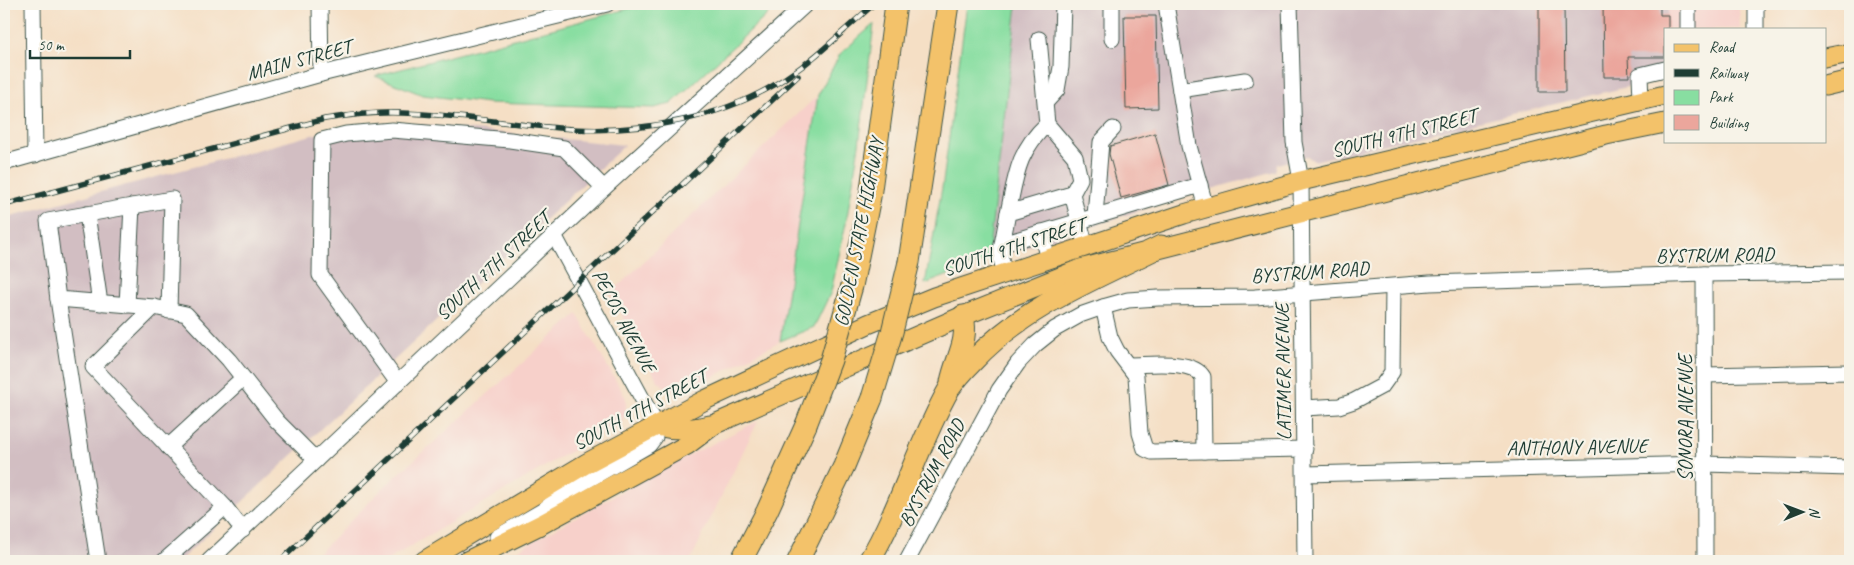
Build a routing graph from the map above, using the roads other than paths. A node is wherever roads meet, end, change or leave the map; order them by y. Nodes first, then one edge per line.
1 (33, 4) edge
2 (320, 4) edge
3 (607, 4) edge
4 (806, 4) edge
5 (896, 4) edge
6 (948, 4) edge
7 (1063, 4) edge
8 (1112, 4) edge
9 (1166, 4) edge
10 (1290, 4) edge
11 (1688, 4) edge
12 (1756, 4) edge
13 (1688, 28) edge
14 (1756, 28) edge
15 (1040, 39) dead end
16 (1112, 39) dead end
17 (1850, 52) edge
18 (1826, 58) edge
19 (1664, 69) edge
20 (321, 74) junction
21 (1245, 80) dead end
22 (1850, 80) edge
23 (1826, 86) edge
24 (1180, 90) junction
25 (1664, 95) edge
26 (1641, 101) junction
27 (1046, 102) junction
28 (1664, 123) edge
29 (1047, 124) junction
30 (1113, 129) dead end
31 (35, 155) junction
32 (4, 163) edge
33 (1301, 181) junction
34 (1200, 185) junction
35 (604, 188) junction
36 (1072, 194) junction
37 (132, 206) junction
38 (1206, 208) junction
39 (1300, 212) junction
40 (1008, 213) junction
41 (87, 214) junction
42 (1095, 216) junction
43 (1079, 221) junction
44 (1041, 232) junction
45 (554, 235) junction
46 (1003, 244) junction
47 (1161, 246) junction
48 (1086, 247) junction
49 (1048, 260) junction
50 (1850, 272) edge
51 (1005, 274) junction
52 (1704, 274) junction
53 (1393, 287) junction
54 (1302, 292) junction
55 (934, 297) junction
56 (58, 299) junction
57 (100, 303) junction
58 (127, 305) junction
59 (1103, 307) junction
60 (161, 309) junction
61 (963, 316) junction
62 (1130, 365) junction
63 (1850, 372) edge
64 (1705, 375) junction
65 (243, 378) junction
66 (398, 383) junction
67 (951, 387) junction
68 (1304, 408) junction
69 (715, 424) junction
70 (657, 426) junction
71 (168, 447) junction
72 (1305, 449) junction
73 (1204, 451) junction
74 (316, 460) junction
75 (1704, 464) junction
76 (1850, 468) edge
77 (1305, 474) junction
78 (225, 507) junction
79 (242, 530) junction
80 (98, 561) edge
81 (164, 561) edge
82 (209, 561) edge
83 (424, 561) edge
84 (467, 561) edge
85 (741, 561) edge
86 (798, 561) edge
87 (869, 561) edge
88 (908, 561) edge
89 (1305, 561) edge
90 (1705, 561) edge

1 - 31 street
2 - 20 street
3 - 20 street, MAIN STREET
4 - 35 street, SOUTH 7TH STREET
5 - 85 highway, GOLDEN STATE HIGHWAY, bridge
6 - 86 highway, bridge
7 - 27 street
8 - 16 street
9 - 24 street
10 - 33 street, LATIMER AVENUE
11 - 13 street
12 - 14 street
15 - 27 street
17 - 18 main road
19 - 26 street
20 - 31 street, MAIN STREET
21 - 24 street
22 - 23 main road
24 - 34 street
25 - 26 main road, SOUTH 9TH STREET
26 - 33 main road, SOUTH 9TH STREET
27 - 29 street
28 - 39 main road, SOUTH 9TH STREET
29 - 36 street
29 - 40 street
30 - 42 street
31 - 32 street, MAIN STREET
33 - 38 main road, SOUTH 9TH STREET
33 - 39 street, LATIMER AVENUE
34 - 38 street
34 - 42 street
35 - 45 street, SOUTH 7TH STREET
35 - 66 street
36 - 40 street
36 - 43 street
37 - 41 street
37 - 58 street
37 - 60 street
38 - 48 main road, SOUTH 9TH STREET
39 - 47 main road, SOUTH 9TH STREET
39 - 54 street, LATIMER AVENUE
40 - 46 street
41 - 56 street
41 - 57 street
42 - 43 street
43 - 44 street
43 - 48 street
44 - 46 street
44 - 49 street
45 - 66 street, SOUTH 7TH STREET
45 - 70 street, PECOS AVENUE
46 - 51 street
47 - 61 main road, SOUTH 9TH STREET
47 - 67 highway
48 - 49 main road, SOUTH 9TH STREET
49 - 51 main road, SOUTH 9TH STREET
50 - 52 street, BYSTRUM ROAD
51 - 55 main road, SOUTH 9TH STREET
52 - 53 street, BYSTRUM ROAD
52 - 64 street, SONORA AVENUE
53 - 54 street, BYSTRUM ROAD
53 - 68 street
54 - 59 street, BYSTRUM ROAD
54 - 68 street, LATIMER AVENUE
55 - 61 main road
55 - 70 main road, SOUTH 9TH STREET
56 - 57 street
56 - 80 street
57 - 58 street
58 - 60 street
59 - 62 street
59 - 88 street, BYSTRUM ROAD
60 - 65 street
60 - 71 street
61 - 67 highway
61 - 69 main road, SOUTH 9TH STREET
62 - 73 street
62 - 73 street
63 - 64 street
64 - 75 street, SONORA AVENUE
65 - 71 street
65 - 74 street
66 - 74 street, SOUTH 7TH STREET
67 - 87 highway
68 - 72 street, LATIMER AVENUE
69 - 70 main road
69 - 84 main road, SOUTH 9TH STREET
70 - 83 main road, SOUTH 9TH STREET
70 - 84 street
71 - 78 street
72 - 73 street
72 - 77 street, LATIMER AVENUE
74 - 79 street, SOUTH 7TH STREET
75 - 76 street, ANTHONY AVENUE
75 - 77 street, ANTHONY AVENUE
75 - 90 street, SONORA AVENUE
77 - 89 street, LATIMER AVENUE
78 - 79 street
78 - 81 street
79 - 82 street, SOUTH 7TH STREET

